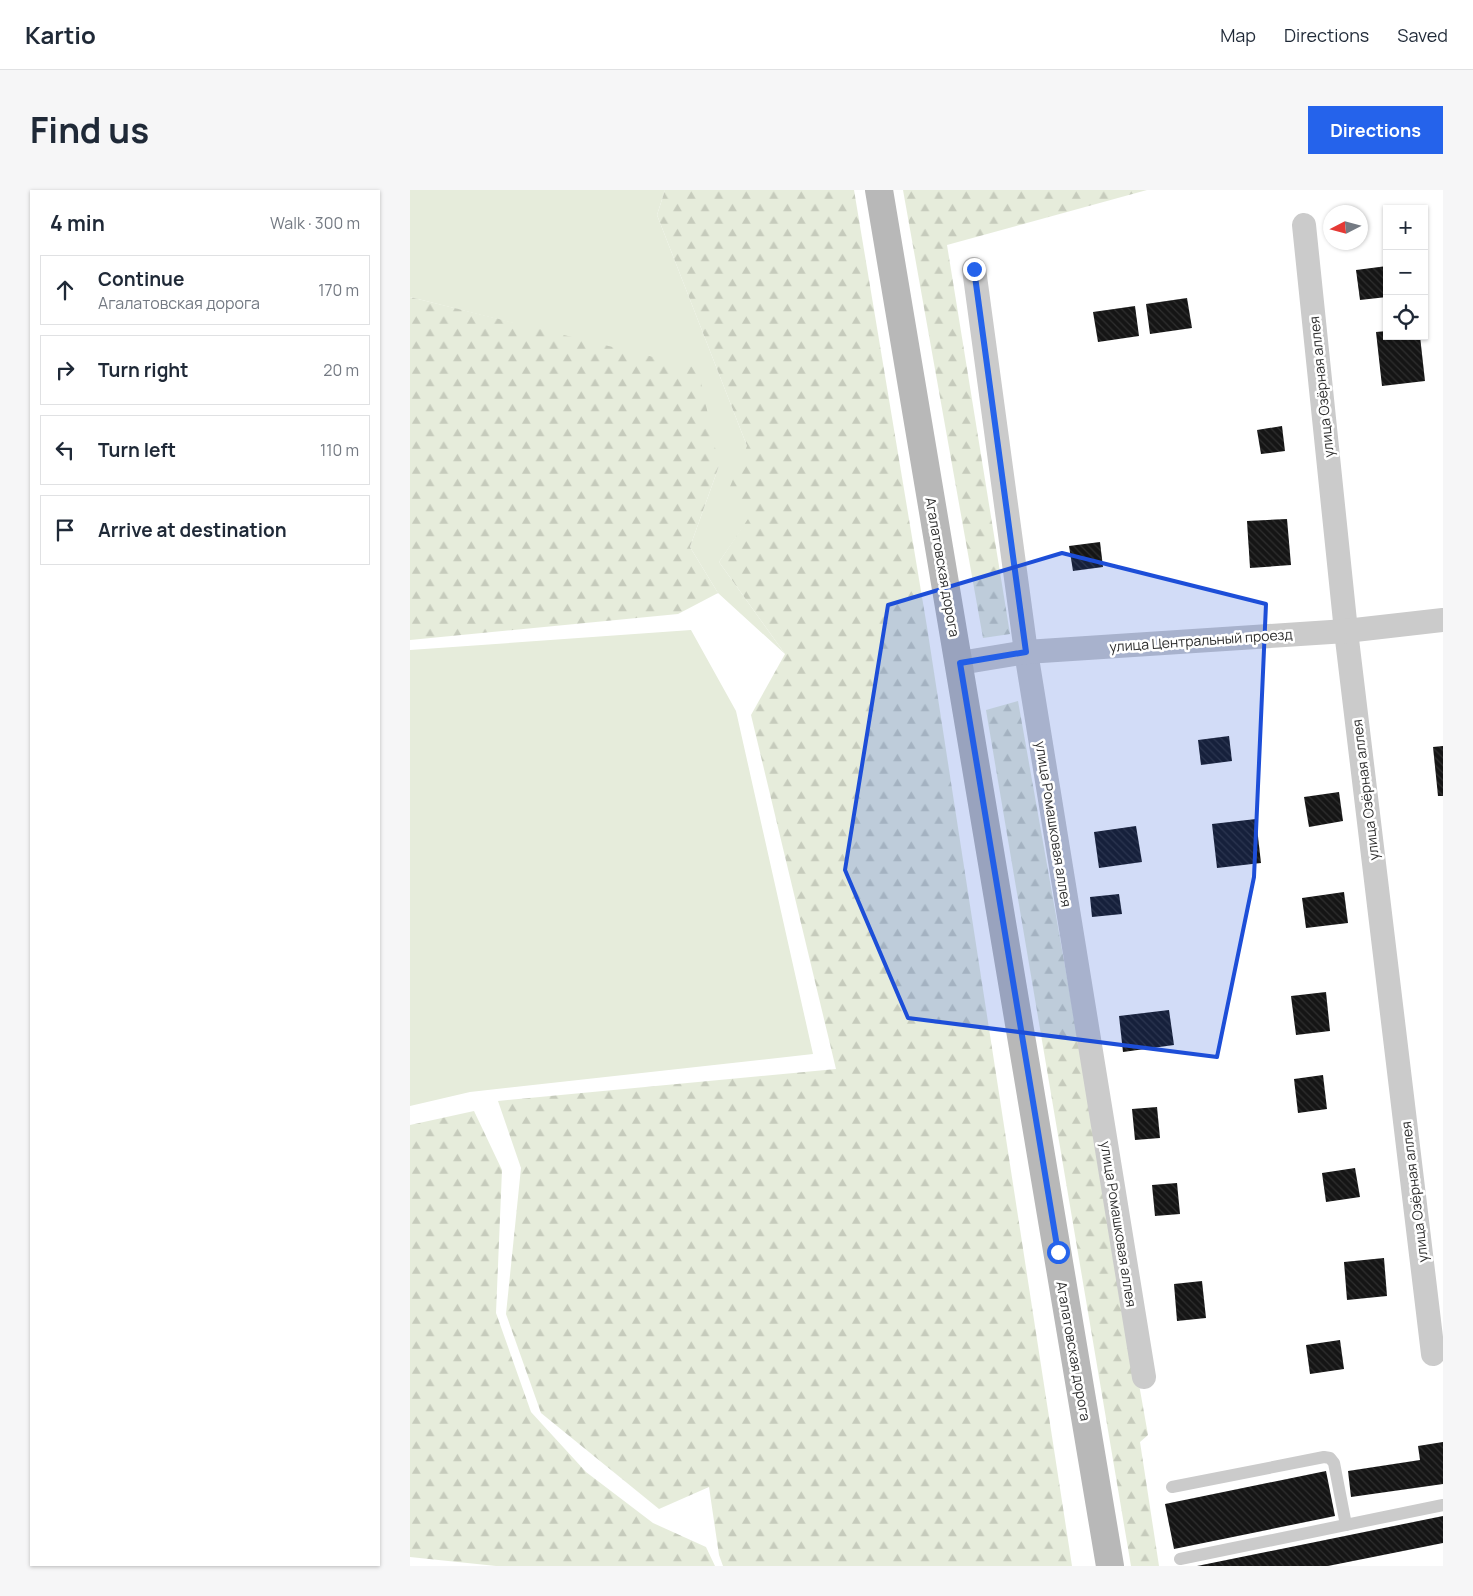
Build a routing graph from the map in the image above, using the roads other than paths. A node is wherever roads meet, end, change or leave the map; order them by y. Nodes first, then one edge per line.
1 (879, 190) edge
2 (1304, 225) dead end
3 (974, 269) dead end
4 (1443, 620) edge
5 (1346, 631) junction
6 (1026, 652) junction
7 (960, 663) junction
8 (1434, 1354) dead end
9 (1144, 1377) dead end
10 (1172, 1488) dead end
11 (1443, 1505) edge
12 (1346, 1525) junction
13 (1180, 1559) dead end
14 (1110, 1566) edge

1 - 7 main road, Агалатовская дорога
2 - 5 street, улица Озёрная аллея
3 - 6 street, улица Ромашковая аллея
4 - 5 street, улица Центральный проезд
5 - 6 street, улица Центральный проезд
5 - 8 street, улица Озёрная аллея
6 - 7 street, улица Центральный проезд
6 - 9 street, улица Ромашковая аллея
7 - 14 main road, Агалатовская дорога
10 - 12 lane
11 - 12 lane
12 - 13 lane

